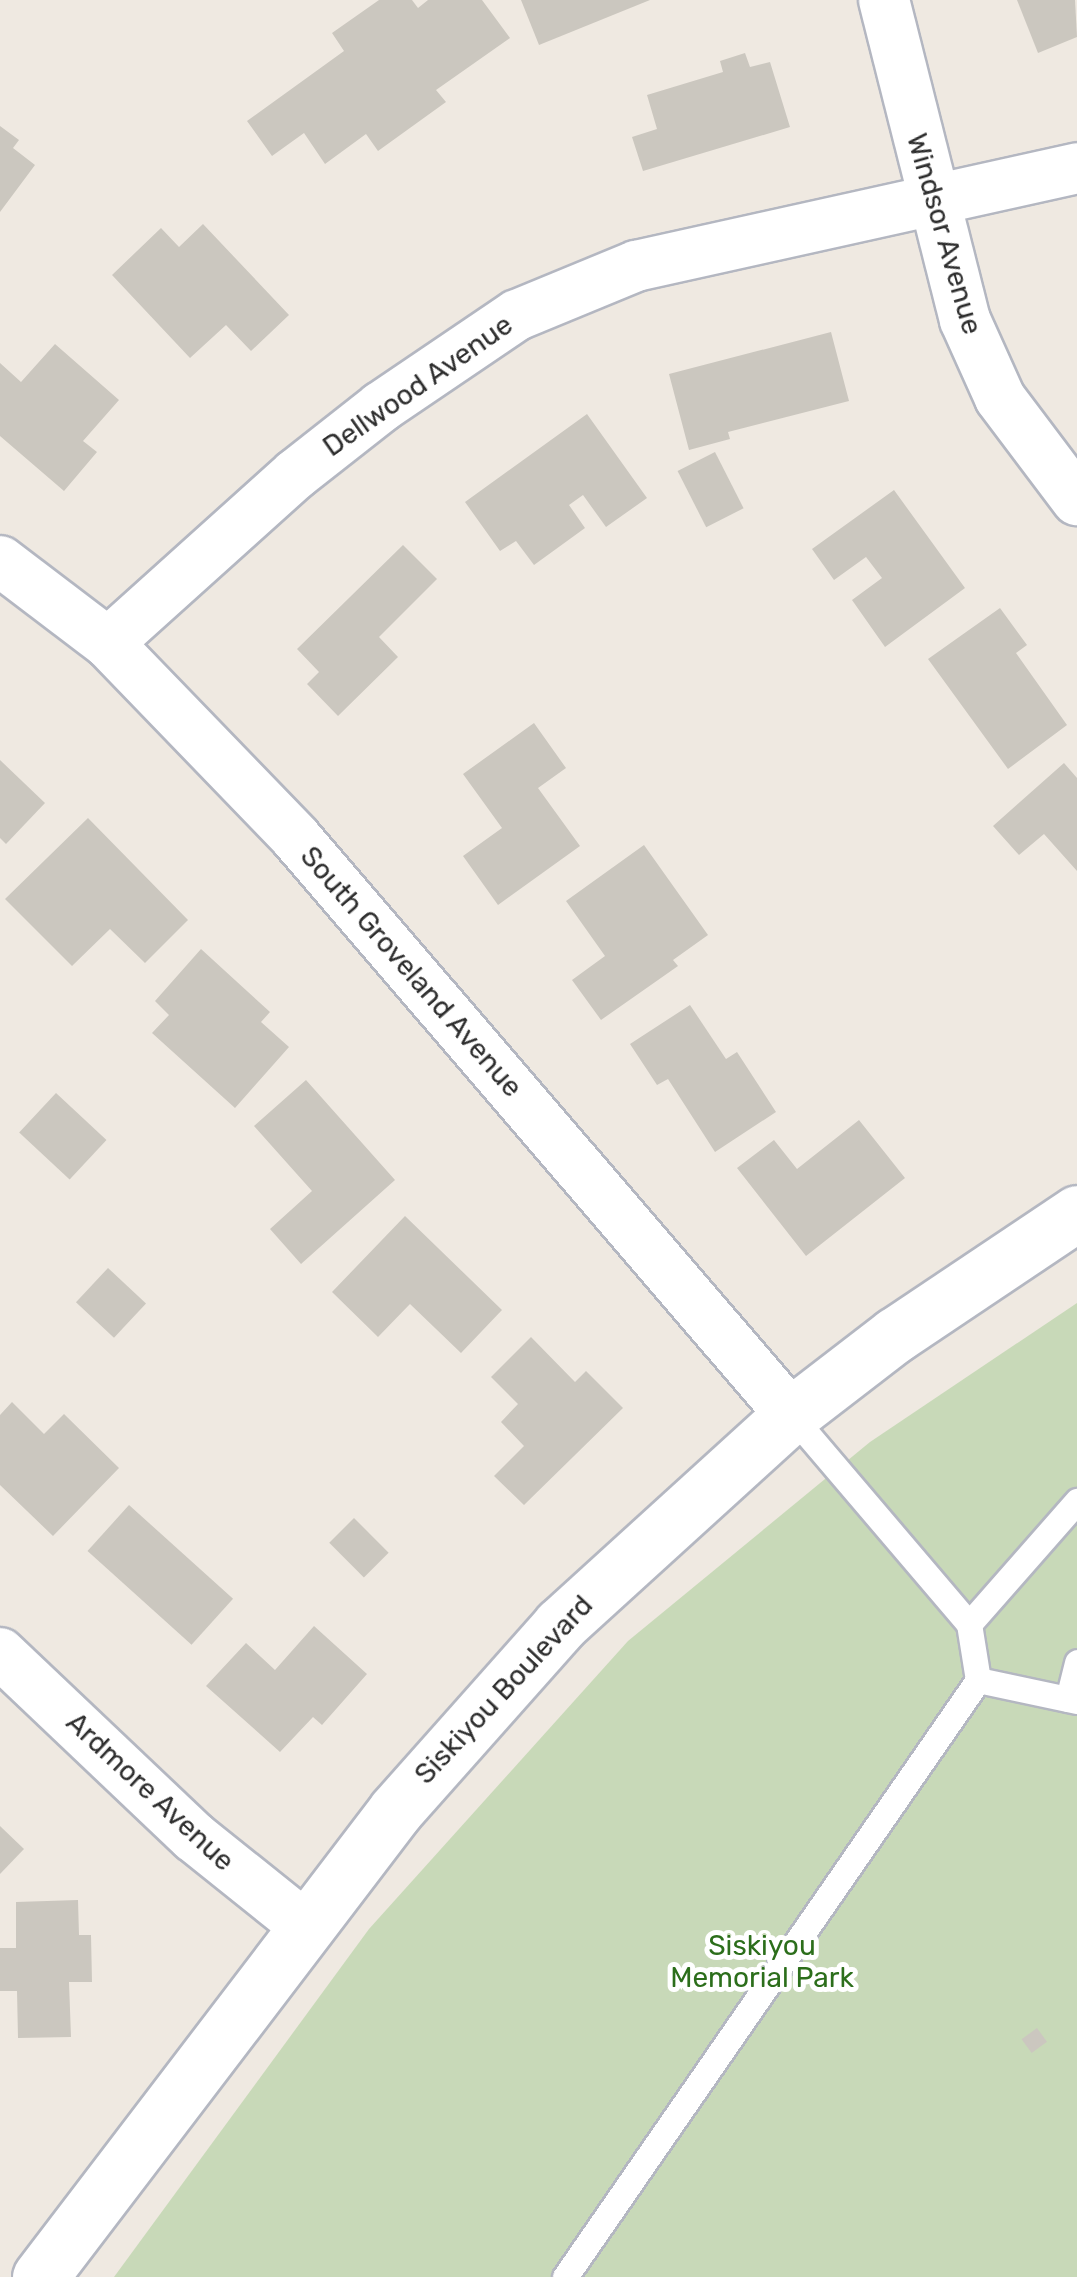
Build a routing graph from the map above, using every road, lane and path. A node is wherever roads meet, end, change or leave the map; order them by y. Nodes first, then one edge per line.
1 (884, 0) edge
2 (1077, 168) edge
3 (929, 196) junction
4 (1077, 500) edge
5 (0, 560) edge
6 (108, 643) junction
7 (1077, 1214) edge
8 (791, 1415) junction
9 (1077, 1501) edge
10 (969, 1624) junction
11 (0, 1652) edge
12 (978, 1680) junction
13 (1075, 1682) edge
14 (305, 1926) junction
15 (40, 2277) edge
16 (565, 2277) edge

1 - 3 street, Windsor Avenue
2 - 3 street, Dellwood Avenue
3 - 4 street, Windsor Avenue
3 - 6 street, Dellwood Avenue
5 - 6 street, South Groveland Avenue
6 - 8 street, South Groveland Avenue
7 - 8 street, Siskiyou Boulevard
8 - 10 lane
8 - 14 street, Siskiyou Boulevard
9 - 10 lane
10 - 12 lane
11 - 14 street, Ardmore Avenue
12 - 13 lane
12 - 16 lane
14 - 15 street, Siskiyou Boulevard

